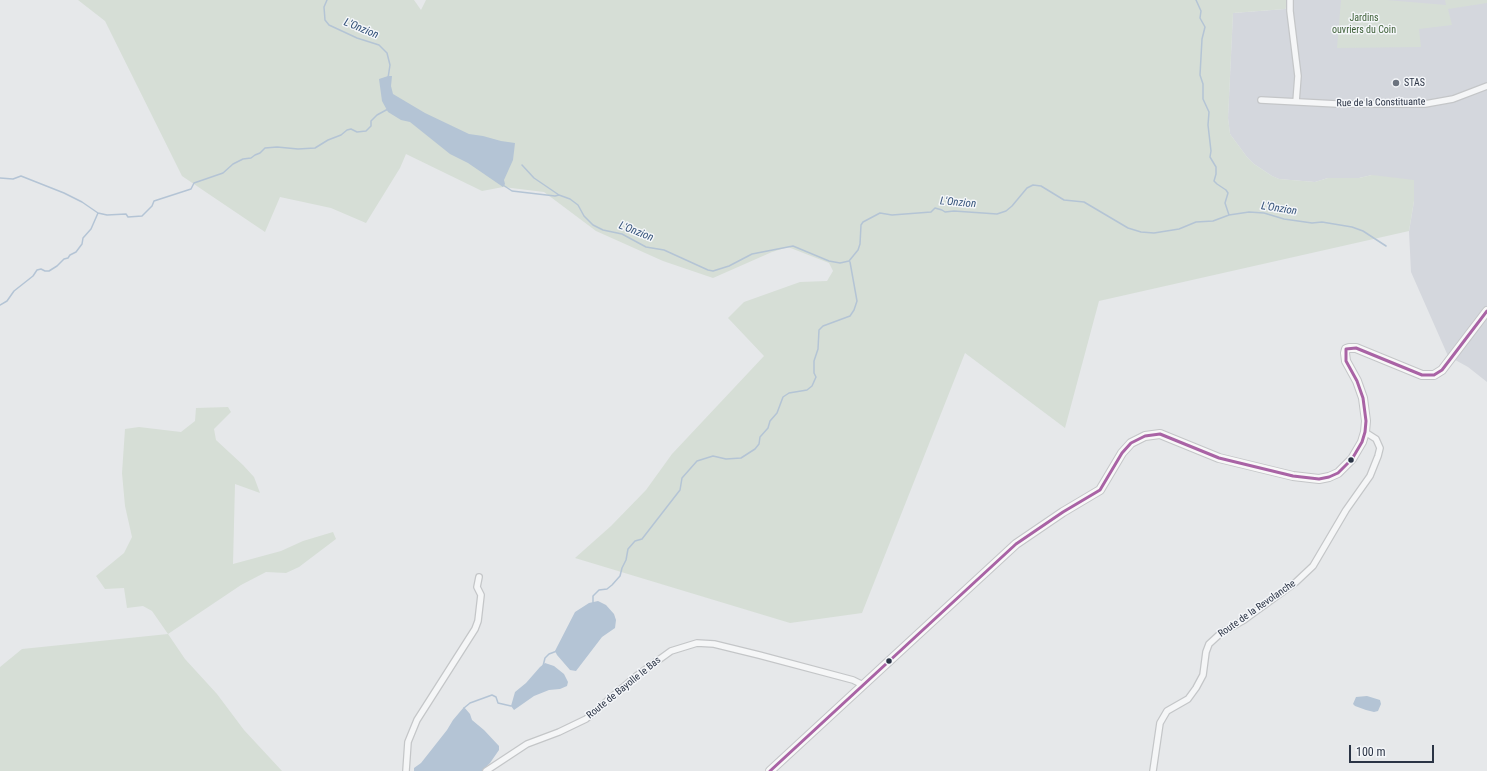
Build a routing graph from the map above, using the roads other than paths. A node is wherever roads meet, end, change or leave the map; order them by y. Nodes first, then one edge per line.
1 (1290, 0) edge
2 (1487, 86) edge
3 (1261, 100) dead end
4 (1296, 102) junction
5 (1487, 312) edge
6 (1365, 432) junction
7 (479, 577) dead end
8 (863, 685) junction
9 (406, 771) edge
10 (486, 771) edge
11 (770, 771) edge
12 (1152, 771) edge

1 - 4 street
2 - 4 street, Rue de la Constituante
3 - 4 street, Rue de la Constituante
5 - 6 main road
6 - 8 main road
6 - 12 street, Route de la Revolanche
7 - 9 street
8 - 10 street, Route de Bayolle le Bas
8 - 11 main road

